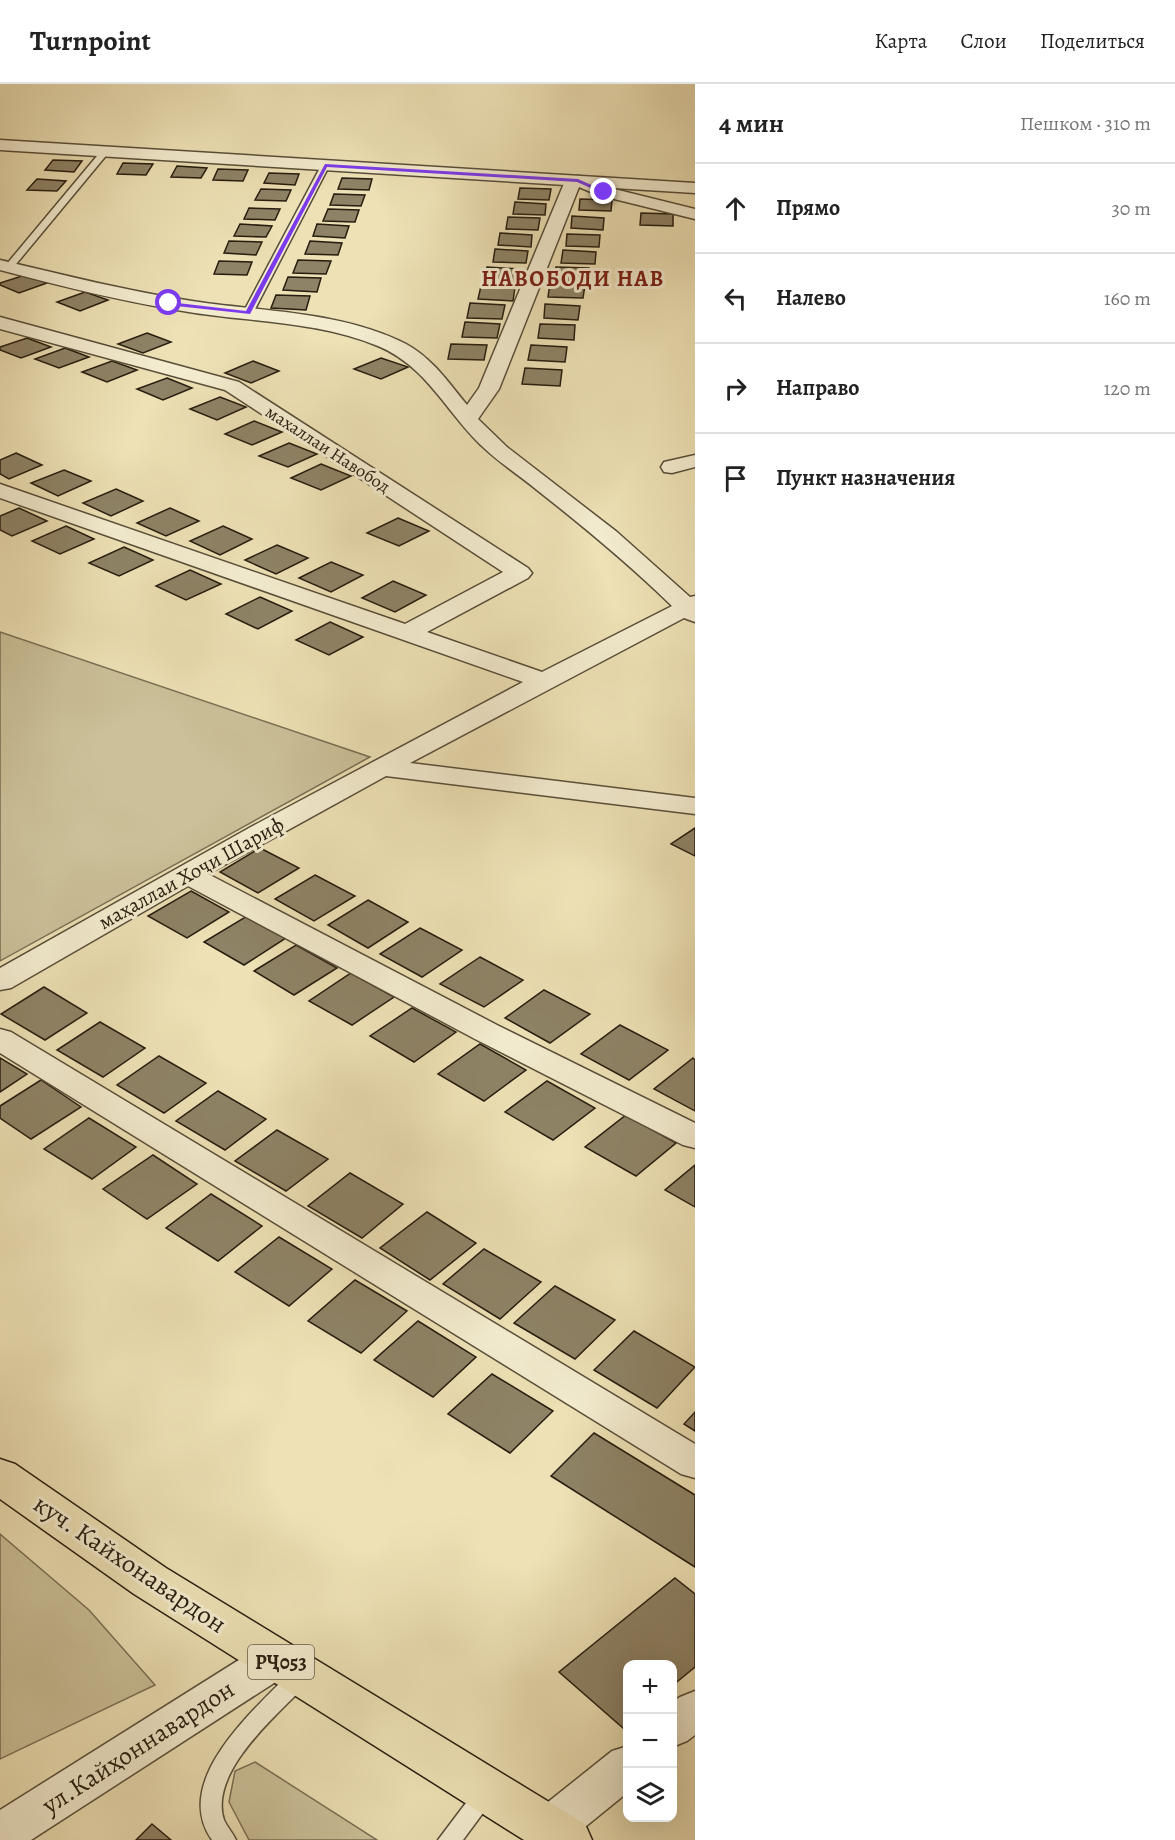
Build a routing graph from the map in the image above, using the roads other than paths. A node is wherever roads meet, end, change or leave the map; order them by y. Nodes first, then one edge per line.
1 (0, 145) edge
2 (105, 152) junction
3 (325, 166) junction
4 (576, 181) junction
5 (695, 188) edge
6 (695, 214) edge
7 (5, 266) edge
8 (248, 313) junction
9 (0, 323) edge
10 (468, 418) junction
11 (695, 461) edge
12 (672, 467) dead end
13 (0, 491) edge
14 (692, 608) edge
15 (407, 633) junction
16 (540, 683) junction
17 (383, 768) junction
18 (695, 806) edge
19 (188, 875) junction
20 (0, 981) edge
21 (0, 1039) edge
22 (695, 1137) edge
23 (695, 1463) edge
24 (0, 1476) edge
25 (289, 1667) junction
26 (695, 1710) edge
27 (677, 1724) edge
28 (623, 1768) edge
29 (488, 1791) junction
30 (558, 1834) edge
31 (0, 1835) edge
32 (225, 1840) edge
33 (449, 1840) edge

1 - 2 street
2 - 3 street
2 - 7 lane
3 - 4 street
3 - 8 lane
4 - 5 street
4 - 6 street
4 - 10 street
7 - 8 street
8 - 10 street
9 - 15 street, махаллаи Навобод
10 - 14 street
11 - 12 street
13 - 15 street
14 - 16 street, маҳаллаи Хоҷи Шариф
15 - 16 street
16 - 17 street, маҳаллаи Хоҷи Шариф
17 - 18 street
17 - 19 street, маҳаллаи Хоҷи Шариф
19 - 20 street, маҳаллаи Хоҷи Шариф
19 - 22 street
21 - 23 street
24 - 25 main road, куч. Кайхонавардон / РҶ053
25 - 29 main road, куч. Кайхонавардон / РҶ053
25 - 31 street, ул.Кайҳоннавардон
25 - 32 lane
26 - 27 street
28 - 30 street
29 - 30 main road, куч. Кайхонавардон / РҶ053
29 - 33 lane

